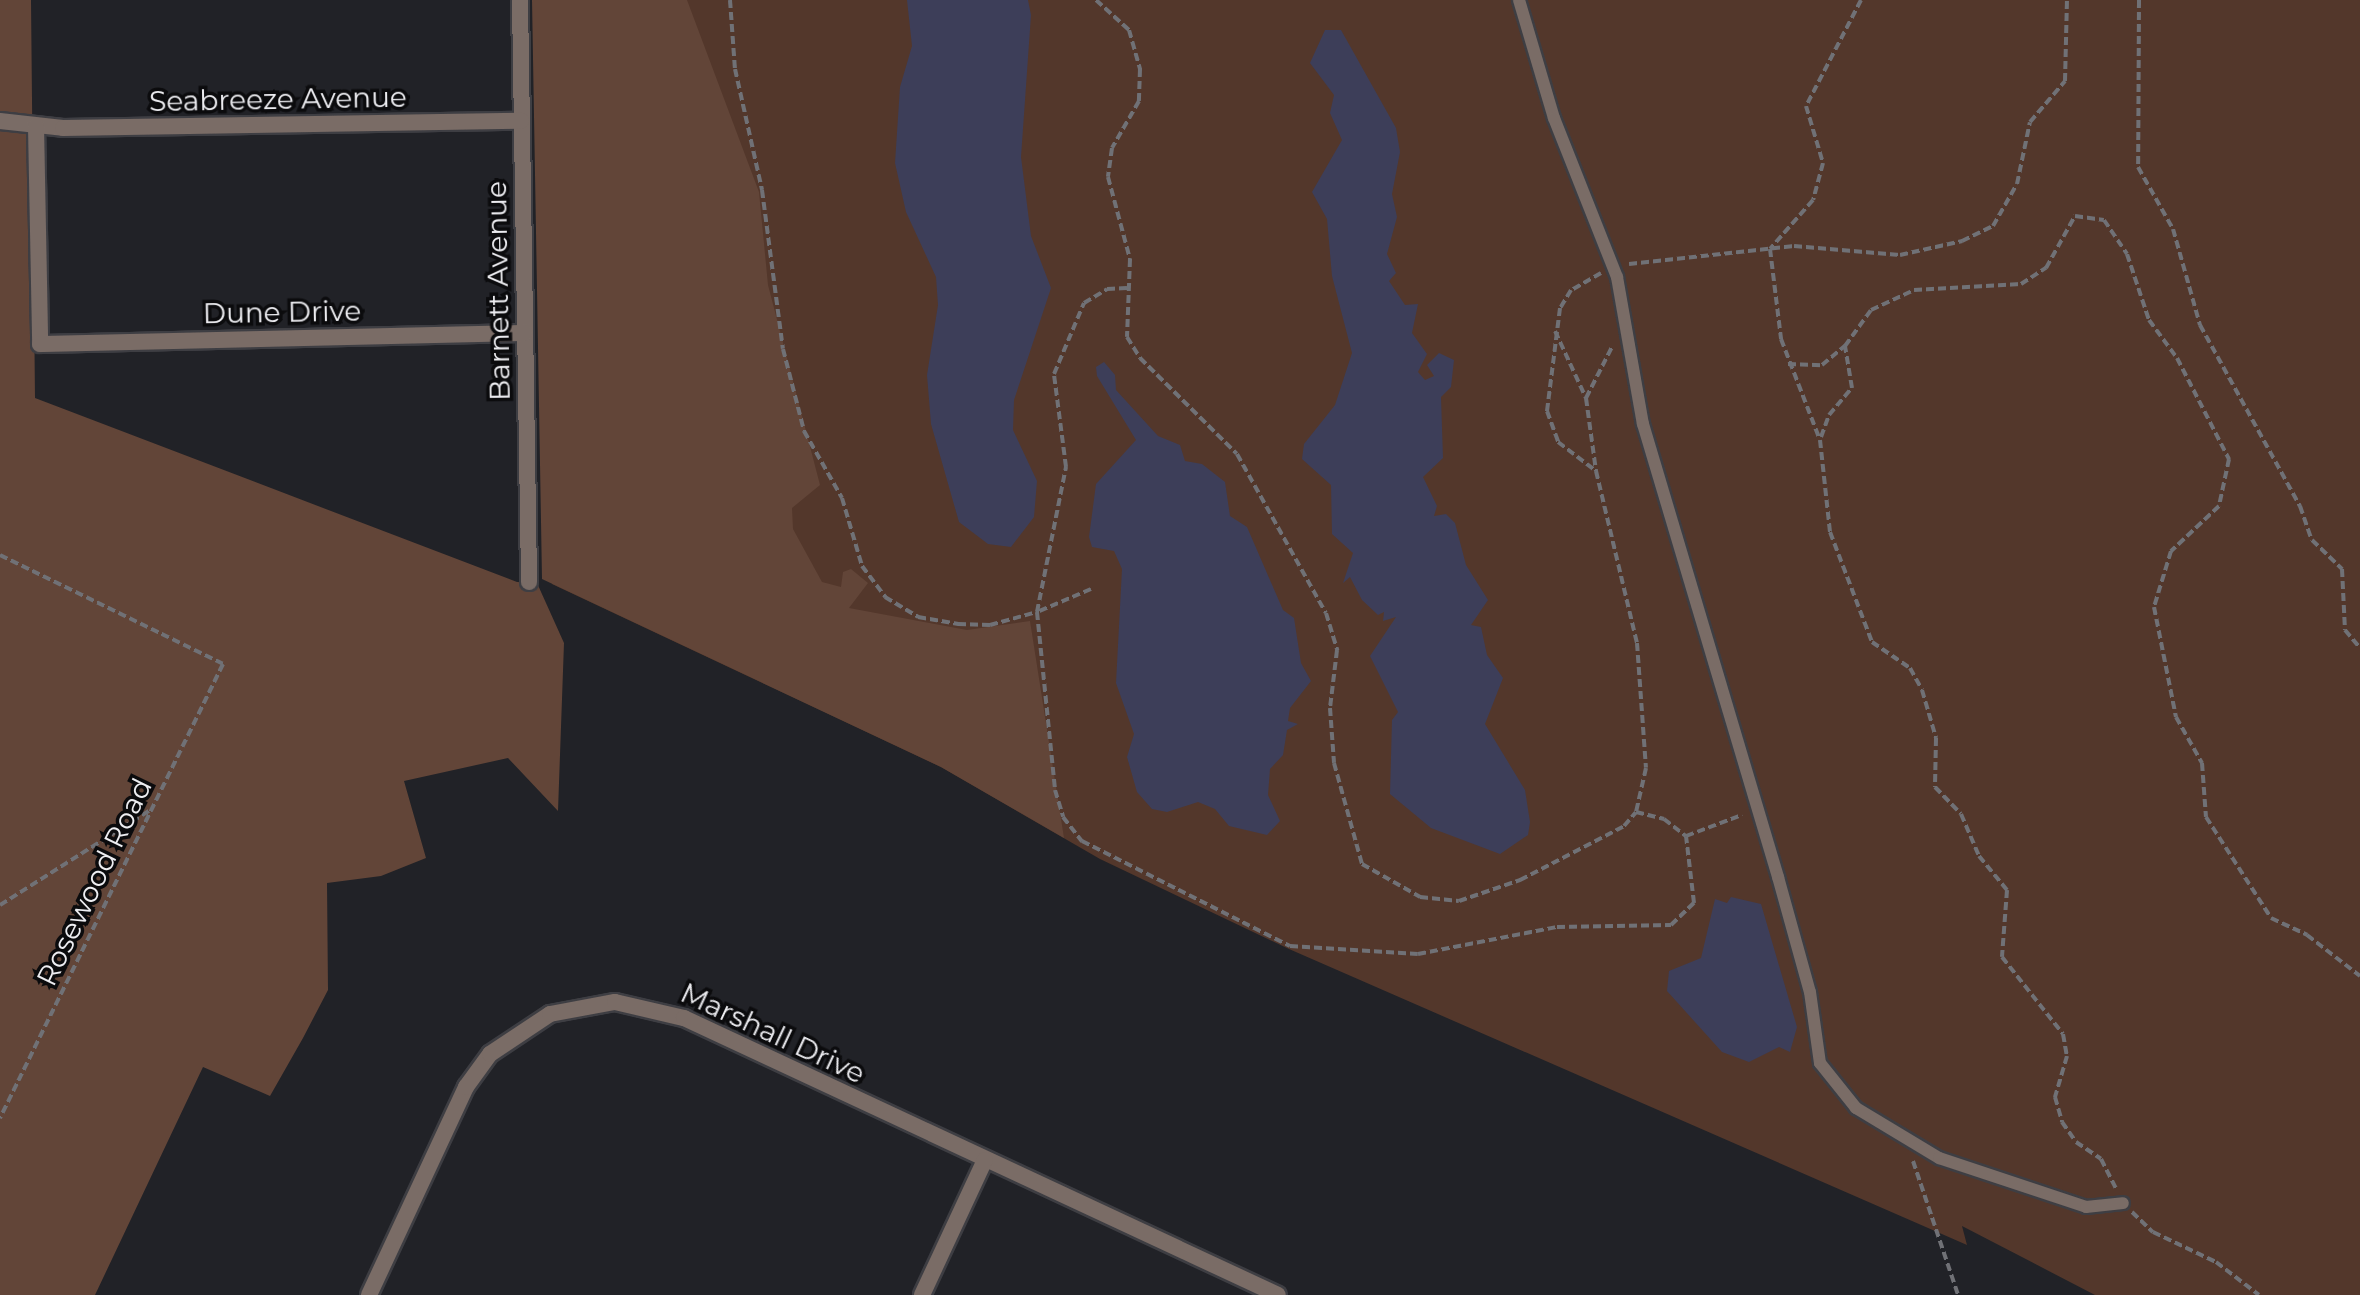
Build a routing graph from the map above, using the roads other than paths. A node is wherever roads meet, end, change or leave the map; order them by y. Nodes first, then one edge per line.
1 (520, 0) edge
2 (1519, 0) edge
3 (0, 121) edge
4 (521, 121) junction
5 (36, 126) junction
6 (525, 333) junction
7 (529, 582) dead end
8 (985, 1160) junction
9 (2123, 1203) road end
10 (369, 1295) edge
11 (922, 1295) edge
12 (1278, 1295) edge

1 - 4 street, Barnett Avenue
2 - 9 lane
3 - 5 street, Seabreeze Avenue
4 - 5 street, Seabreeze Avenue
4 - 6 street, Barnett Avenue
5 - 6 street, Dune Drive
6 - 7 street, Barnett Avenue
8 - 10 street, Marshall Drive
8 - 11 street
8 - 12 street, Marshall Drive

